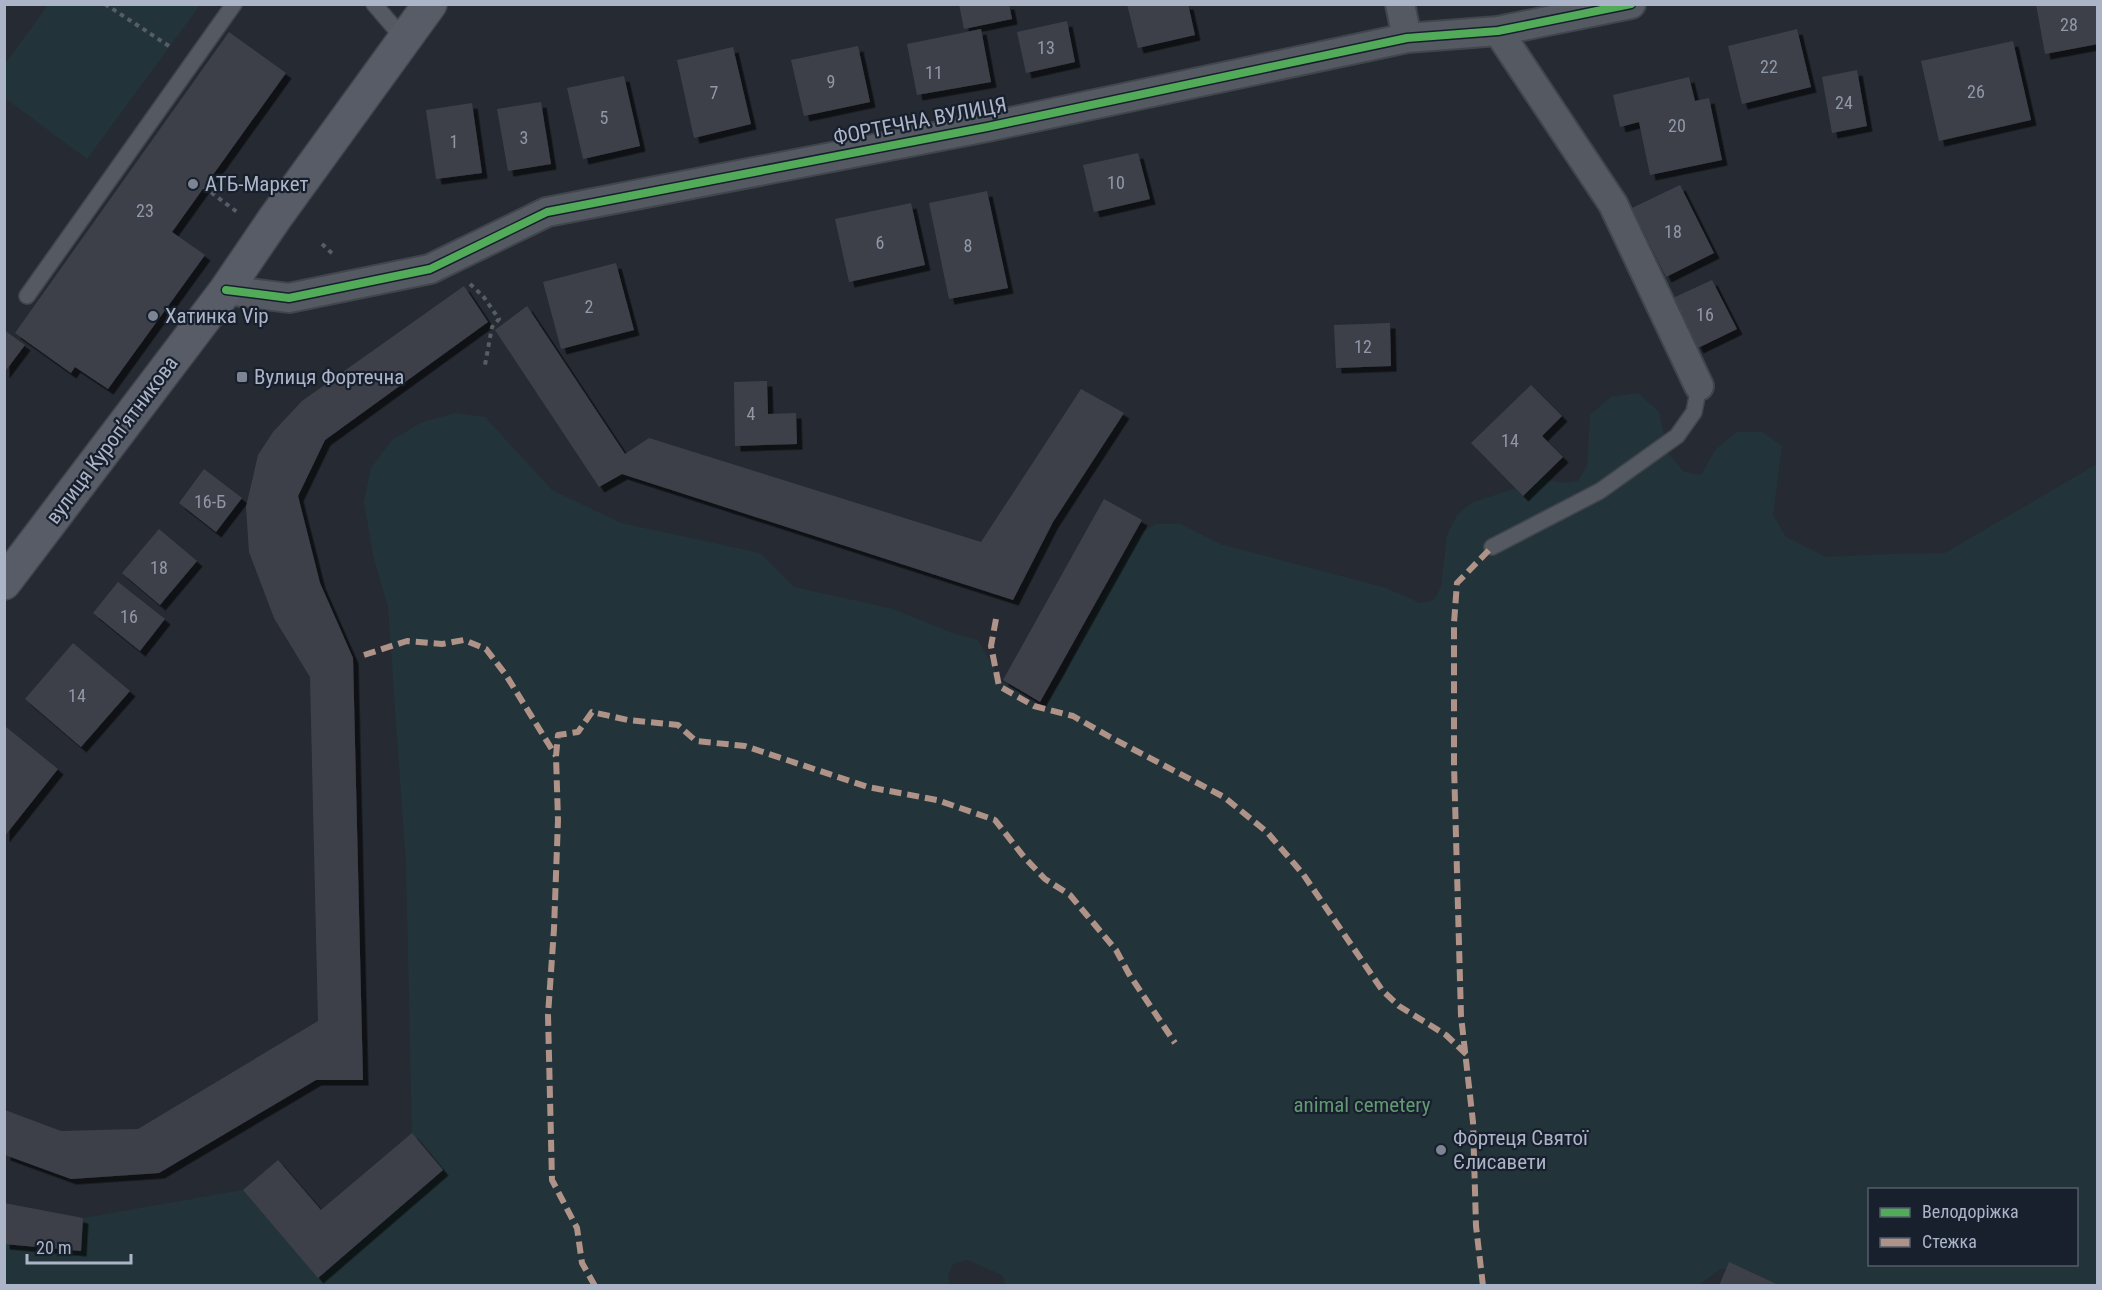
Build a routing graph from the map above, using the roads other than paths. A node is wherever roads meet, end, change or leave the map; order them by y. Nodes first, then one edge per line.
1 (234, 4) edge
2 (374, 4) edge
3 (430, 4) edge
4 (1400, 4) edge
5 (1631, 4) edge
6 (1498, 31) junction
7 (1407, 38) junction
8 (404, 39) junction
9 (226, 290) junction
10 (27, 296) dead end
11 (1699, 386) joint
12 (1492, 546) dead end
13 (4, 583) edge

1 - 10 lane
2 - 8 lane
3 - 8 street, вулиця Куропʼятникова
4 - 7 street
5 - 6 street, ФОРТЕЧНА ВУЛИЦЯ
6 - 7 street, ФОРТЕЧНА ВУЛИЦЯ
6 - 11 street
7 - 9 street, ФОРТЕЧНА ВУЛИЦЯ
8 - 9 street, вулиця Куропʼятникова
9 - 13 street, вулиця Куропʼятникова
11 - 12 lane

